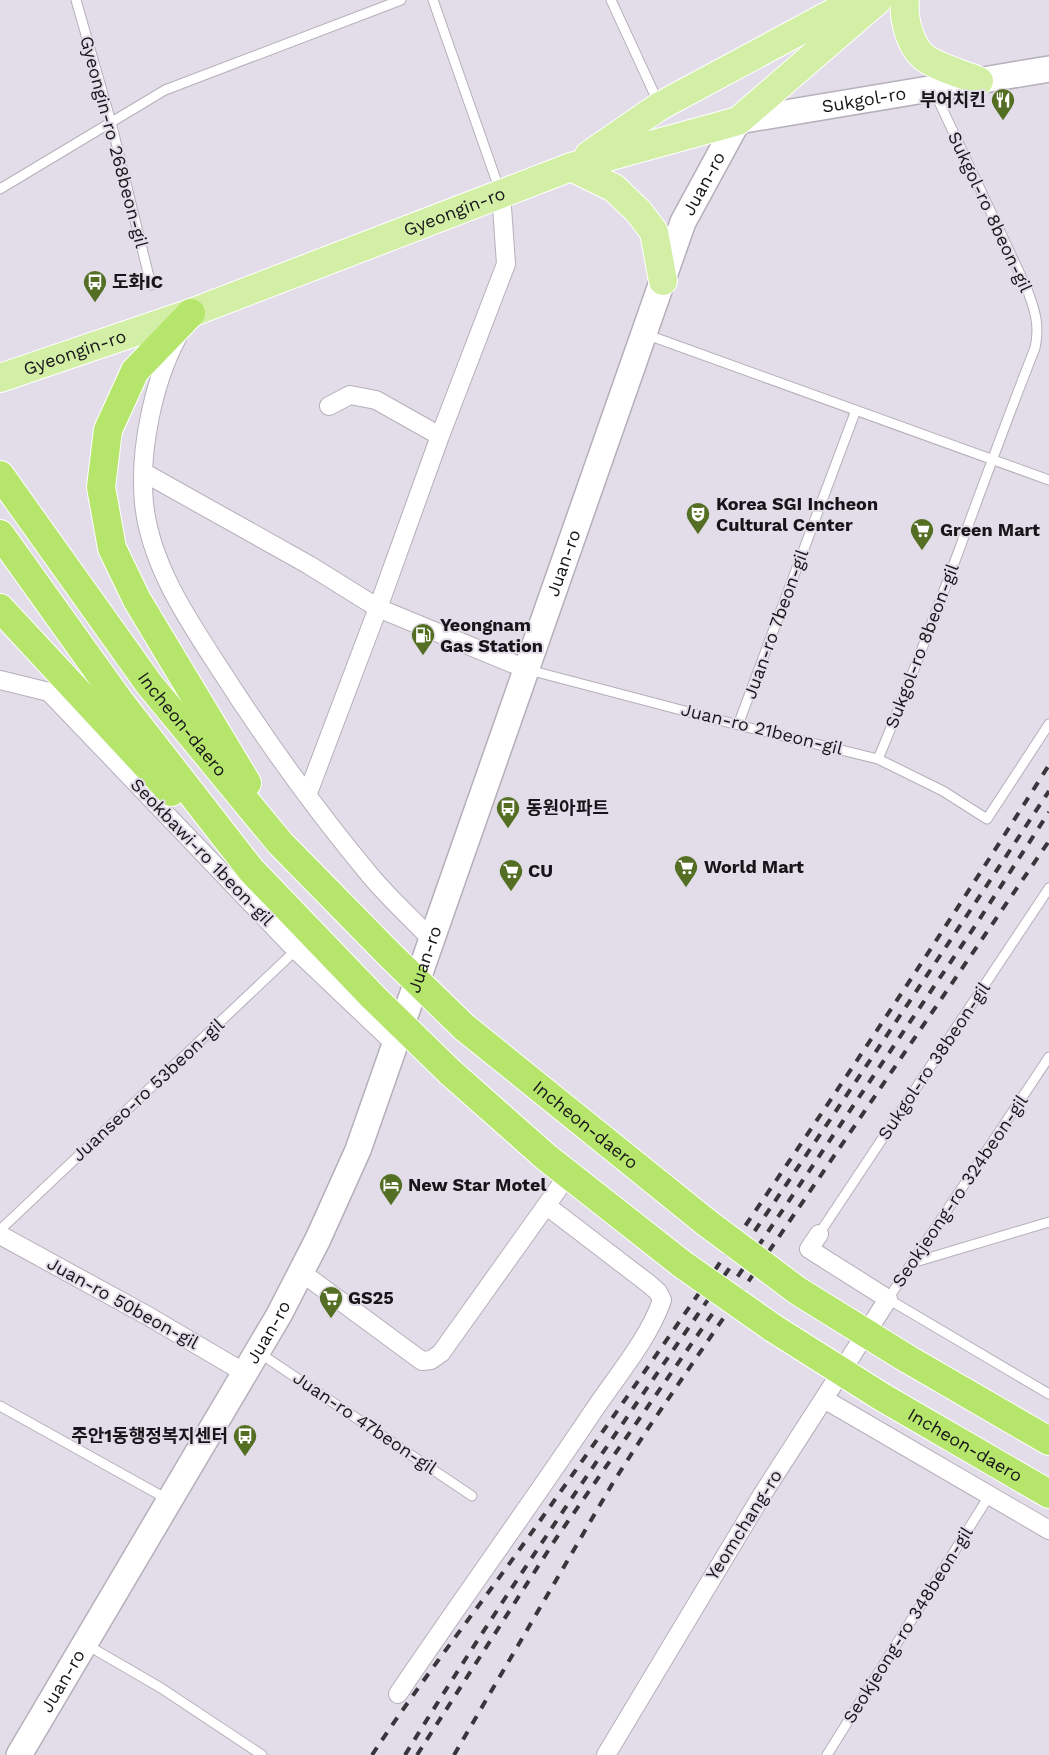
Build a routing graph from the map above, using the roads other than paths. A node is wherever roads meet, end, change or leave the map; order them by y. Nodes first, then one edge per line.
1 (76, 0) edge
2 (401, 0) edge
3 (433, 0) edge
4 (611, 0) edge
5 (857, 0) edge
6 (878, 0) edge
7 (905, 0) edge
8 (1049, 69) edge
9 (979, 81) junction
10 (932, 89) junction
11 (660, 106) junction
12 (738, 121) junction
13 (111, 122) junction
14 (571, 168) junction
15 (0, 188) edge
16 (501, 194) junction
17 (663, 281) junction
18 (151, 285) dead end
19 (191, 313) junction
20 (644, 334) junction
21 (0, 378) edge
22 (329, 406) dead end
23 (856, 410) junction
24 (440, 436) junction
25 (991, 459) junction
26 (143, 472) junction
27 (0, 475) edge
28 (1049, 480) edge
29 (0, 534) edge
30 (0, 608) edge
31 (378, 608) junction
32 (526, 669) junction
33 (0, 680) edge
34 (1049, 724) edge
35 (738, 725) junction
36 (878, 759) junction
37 (308, 793) junction
38 (280, 843) junction
39 (251, 870) junction
40 (1049, 888) edge
41 (432, 940) junction
42 (296, 950) junction
43 (395, 1044) junction
44 (1049, 1058) edge
45 (568, 1175) junction
46 (547, 1206) junction
47 (1049, 1222) edge
48 (0, 1230) edge
49 (819, 1234) joint
50 (0, 1235) edge
51 (912, 1263) junction
52 (300, 1272) junction
53 (888, 1299) junction
54 (258, 1351) junction
55 (245, 1373) junction
56 (1049, 1394) edge
57 (824, 1399) junction
58 (0, 1406) edge
59 (1049, 1442) edge
60 (1049, 1494) edge
61 (472, 1496) dead end
62 (989, 1496) junction
63 (170, 1500) junction
64 (1049, 1530) edge
65 (85, 1644) junction
66 (398, 1694) dead end
67 (19, 1755) edge
68 (262, 1755) edge
69 (606, 1755) edge
70 (827, 1755) edge

1 - 13 lane, Gyeongin-ro 268beon-gil
2 - 13 lane
3 - 16 lane
4 - 11 lane
5 - 11 main road
6 - 12 main road, Gyeongin-ro
7 - 9 main road
8 - 9 main road, Sukgol-ro
9 - 10 main road, Sukgol-ro
10 - 12 main road, Sukgol-ro
10 - 25 lane, Sukgol-ro 8beon-gil
11 - 14 main road
12 - 14 main road, Gyeongin-ro
12 - 17 main road, Juan-ro
13 - 15 lane
13 - 18 lane, Gyeongin-ro 268beon-gil
14 - 16 main road, Gyeongin-ro
14 - 17 main road
16 - 19 main road, Gyeongin-ro
16 - 24 street
17 - 20 main road, Juan-ro
19 - 21 main road, Gyeongin-ro
19 - 26 street
19 - 38 highway
20 - 23 lane
20 - 32 main road, Juan-ro
22 - 24 street
23 - 25 lane
23 - 35 lane, Juan-ro 7beon-gil
24 - 31 street
25 - 28 lane
25 - 36 lane, Sukgol-ro 8beon-gil
26 - 31 street
26 - 37 street
27 - 38 highway, Incheon-daero
29 - 39 highway, Incheon-daero
30 - 39 highway
31 - 32 street
31 - 37 street
32 - 35 lane, Juan-ro 21beon-gil
32 - 41 main road, Juan-ro
33 - 42 street, Seokbawi-ro 1beon-gil
34 - 36 lane, Juan-ro 21beon-gil
35 - 36 lane, Juan-ro 21beon-gil
37 - 41 street
38 - 59 highway, Incheon-daero, bridge
39 - 45 highway, Incheon-daero, bridge
40 - 49 lane, Sukgol-ro 38beon-gil
41 - 43 main road, Juan-ro
42 - 43 street, Seokbawi-ro 1beon-gil
42 - 48 lane, Juanseo-ro 53beon-gil
43 - 52 main road, Juan-ro
44 - 51 lane, Seokjeong-ro 324beon-gil
45 - 46 street
45 - 60 highway, Incheon-daero, bridge
46 - 52 street
46 - 66 street
47 - 51 lane
49 - 53 street
50 - 55 street, Juan-ro 50beon-gil
51 - 53 lane, Seokjeong-ro 324beon-gil
52 - 54 main road, Juan-ro
53 - 56 lane
53 - 57 street, Yeomchang-ro
54 - 55 main road, Juan-ro
54 - 61 lane, Juan-ro 47beon-gil
55 - 63 main road, Juan-ro
57 - 62 street
57 - 69 street, Yeomchang-ro
58 - 63 lane
62 - 64 street
62 - 70 lane, Seokjeong-ro 348beon-gil
63 - 65 main road, Juan-ro
65 - 67 main road, Juan-ro
65 - 68 lane

